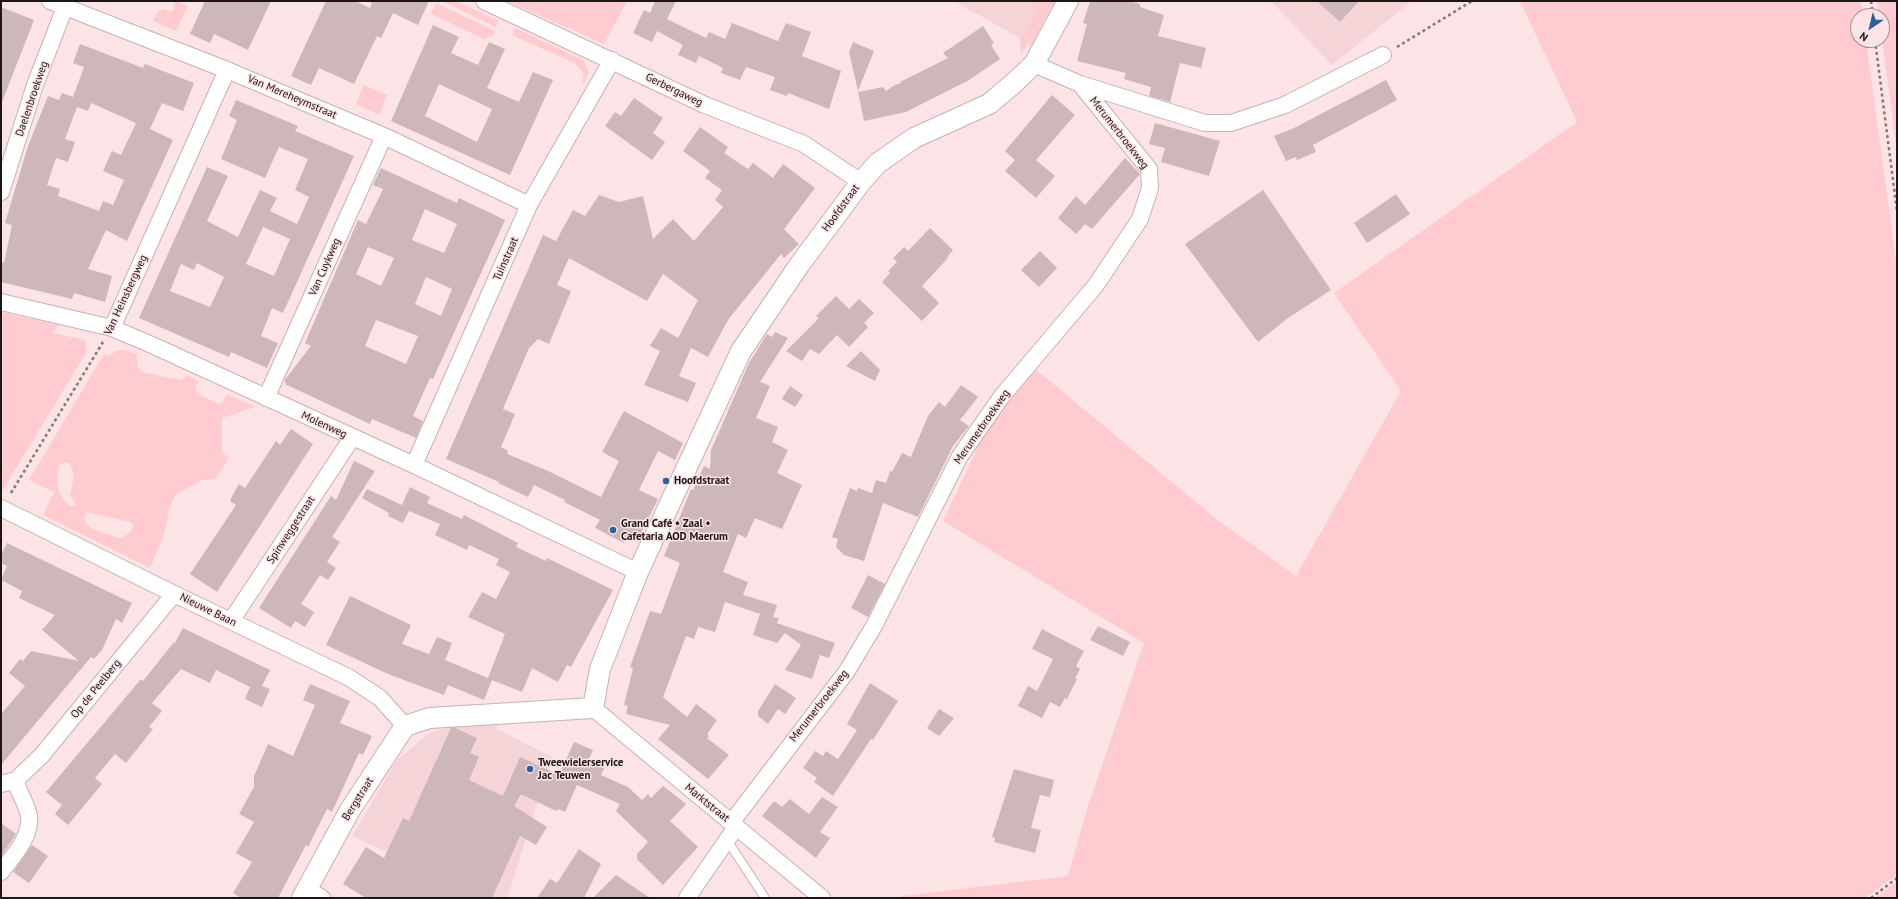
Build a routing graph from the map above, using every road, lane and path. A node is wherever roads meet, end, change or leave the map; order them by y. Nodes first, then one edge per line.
1 (50, 1) edge
2 (484, 1) edge
3 (1068, 1) edge
4 (1472, 1) edge
5 (65, 7) junction
6 (1877, 48) edge
7 (1383, 55) joint
8 (612, 60) junction
9 (1034, 64) junction
10 (227, 70) junction
11 (1080, 84) junction
12 (384, 136) junction
13 (861, 182) junction
14 (1, 192) edge
15 (529, 205) junction
16 (1897, 211) edge
17 (1, 302) edge
18 (112, 328) junction
19 (266, 398) junction
20 (352, 438) junction
21 (414, 465) junction
22 (1, 508) edge
23 (638, 572) junction
24 (174, 594) junction
25 (231, 621) junction
26 (593, 708) junction
27 (405, 726) junction
28 (8, 782) edge
29 (731, 830) junction
30 (1, 872) edge
31 (1897, 878) edge
32 (311, 895) edge
33 (687, 898) edge
34 (765, 898) edge
35 (822, 898) edge
36 (1871, 898) edge

1 - 5 street, Van Mereheymstraat
2 - 8 street, Gerbergaweg
3 - 9 street
4 - 7 path
5 - 10 street, Van Mereheymstraat
5 - 14 street, Daelenbroekweg
6 - 16 path
7 - 11 street, Merumerbroekweg
8 - 13 street, Gerbergaweg
8 - 15 street, Tuinstraat
9 - 11 street, Merumerbroekweg
9 - 13 street, Hoofdstraat
10 - 12 street, Van Mereheymstraat
10 - 18 street, Van Heinsbergweg
11 - 29 street, Merumerbroekweg
12 - 15 street, Van Mereheymstraat
12 - 19 street, Van Cuykweg
13 - 23 street, Hoofdstraat
15 - 21 street, Tuinstraat
17 - 18 street, Molenweg
18 - 19 street, Molenweg
18 - 22 path, Van Heinsbergweg
19 - 20 street, Molenweg
20 - 21 street, Molenweg
20 - 25 street, Spinweggestraat
21 - 23 street, Molenweg
22 - 24 street, Nieuwe Baan
23 - 26 street, Hoofdstraat
24 - 25 street, Nieuwe Baan
24 - 28 street, Op de Peelberg
25 - 27 street, Nieuwe Baan
26 - 27 street
26 - 29 street, Marktstraat
27 - 32 street, Bergstraat
28 - 30 street, Op de Peelberg
29 - 33 street, Merumerbroekweg
29 - 34 lane
29 - 35 street, Marktstraat
31 - 36 path

